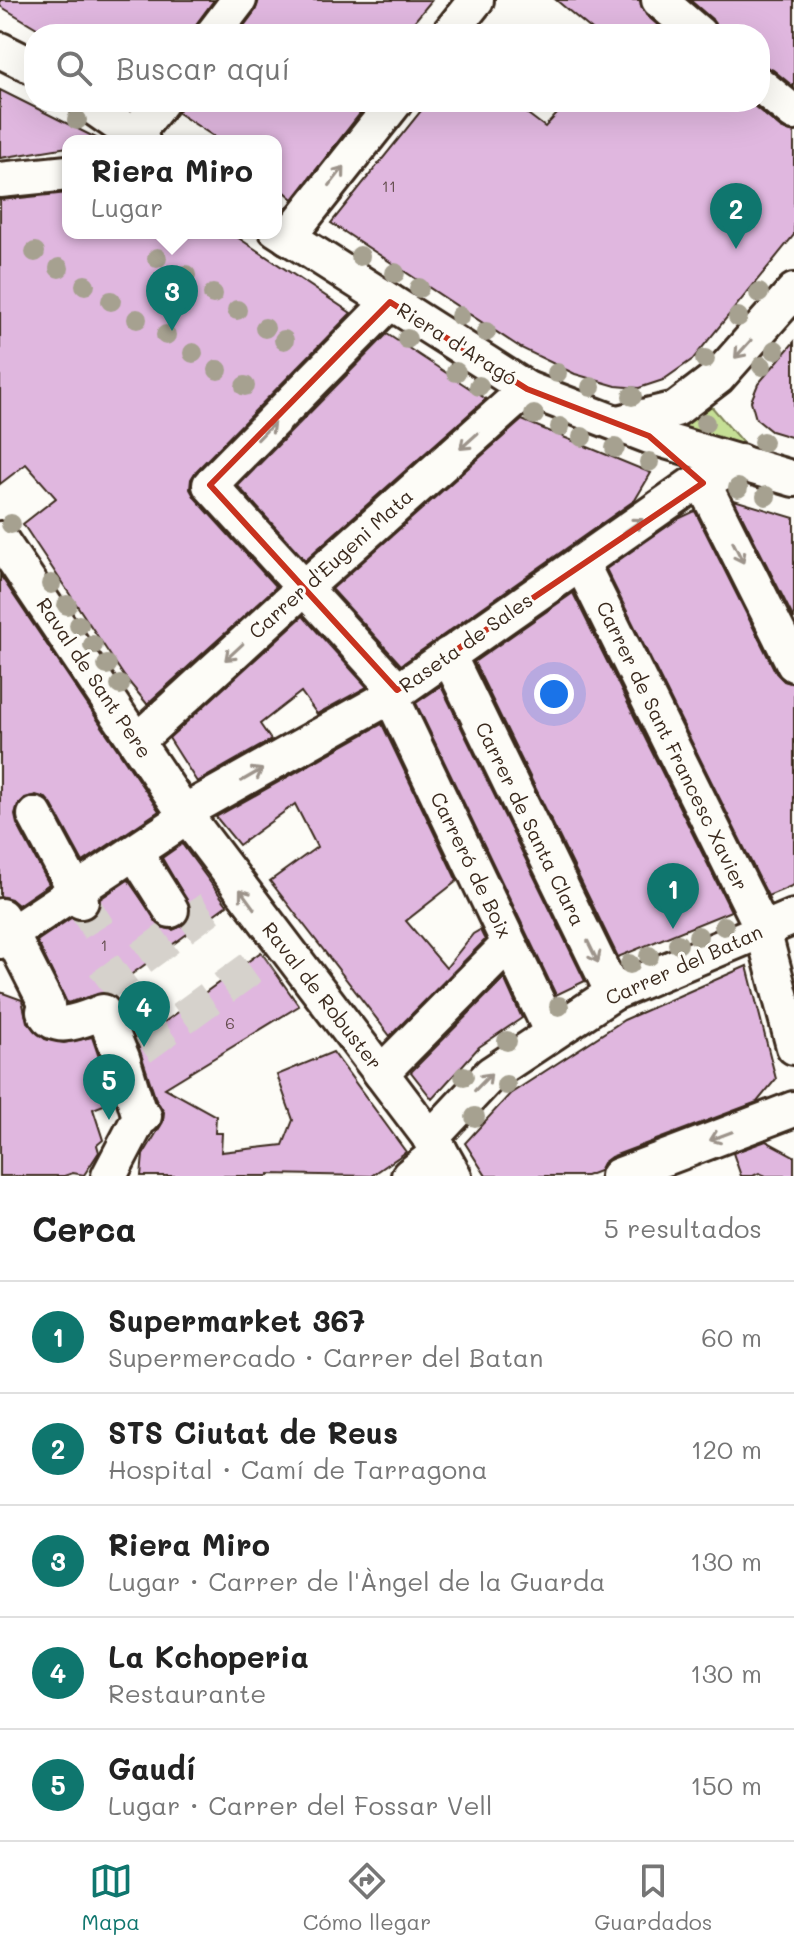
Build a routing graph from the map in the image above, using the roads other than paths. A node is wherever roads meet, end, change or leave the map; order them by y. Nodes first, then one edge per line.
1 (239, 0) edge
2 (476, 0) edge
3 (659, 0) edge
4 (221, 24) edge
5 (457, 24) edge
6 (687, 24) edge
7 (0, 50) edge
8 (24, 62) edge
9 (770, 93) edge
10 (144, 112) edge
11 (386, 112) edge
12 (794, 113) edge
13 (117, 128) edge
14 (62, 174) edge
15 (0, 180) edge
16 (282, 233) edge
17 (794, 291) edge
18 (390, 302) junction
19 (527, 389) junction
20 (618, 423) junction
21 (649, 436) junction
22 (740, 462) junction
23 (794, 479) edge
24 (703, 483) junction
25 (0, 539) edge
26 (581, 563) junction
27 (304, 588) junction
28 (448, 655) junction
29 (794, 664) edge
30 (394, 693) junction
31 (137, 741) junction
32 (35, 815) dead end
33 (185, 815) junction
34 (135, 853) junction
35 (79, 896) junction
36 (171, 910) dead end
37 (778, 923) edge
38 (5, 929) edge
39 (509, 944) junction
40 (613, 993) junction
41 (552, 1033) junction
42 (794, 1047) edge
43 (381, 1073) junction
44 (794, 1109) edge
45 (441, 1156) edge
46 (109, 1176) edge
47 (409, 1176) edge
48 (618, 1176) edge

1 - 4 street
2 - 5 street
3 - 6 street
7 - 8 street
9 - 12 street
10 - 13 street
16 -> 11 street
14 - 15 street
16 - 18 street, Riera d'Aragó
17 -> 20 street
18 - 19 street, Riera d'Aragó
27 -> 18 street, Carreró de Boix
19 - 20 street, Riera d'Aragó
19 -> 27 street, Carrer d'Eugeni Mata
20 - 21 street, Riera d'Aragó
21 - 22 street, Riera d'Aragó
21 - 24 street, Riera d'Aragó
22 - 23 street, Riera d'Aragó
22 - 24 street, Raseta de Sales
26 -> 24 street, Raseta de Sales
24 -> 29 street
25 - 31 street, Raval de Sant Pere
26 - 28 street, Raseta de Sales
26 - 37 street, Carrer de Sant Francesc Xavier
27 - 30 street, Carreró de Boix
27 -> 31 street, Carrer d'Eugeni Mata
28 - 30 street, Raseta de Sales
28 -> 40 street, Carrer de Santa Clara
33 -> 30 street, Raseta de Sales
30 - 39 street, Carreró de Boix
31 - 33 street, Raval de Sant Pere
32 - 35 street
33 - 34 street, Raseta de Sales
43 -> 33 street, Raval de Robuster
34 - 35 street, Raseta de Sales
34 - 36 street
35 - 38 street, Raseta de Sales
37 - 40 street, Carrer del Batan
37 - 42 street, Carrer de Sant Francesc Xavier
38 - 46 street
39 - 41 street, Carreró de Boix
39 - 43 street
40 - 41 street, Carrer del Batan
45 -> 41 street, Carrer del Batan
43 - 45 street, Raval de Robuster
44 -> 48 street
45 - 47 street, Carrer del Batan

